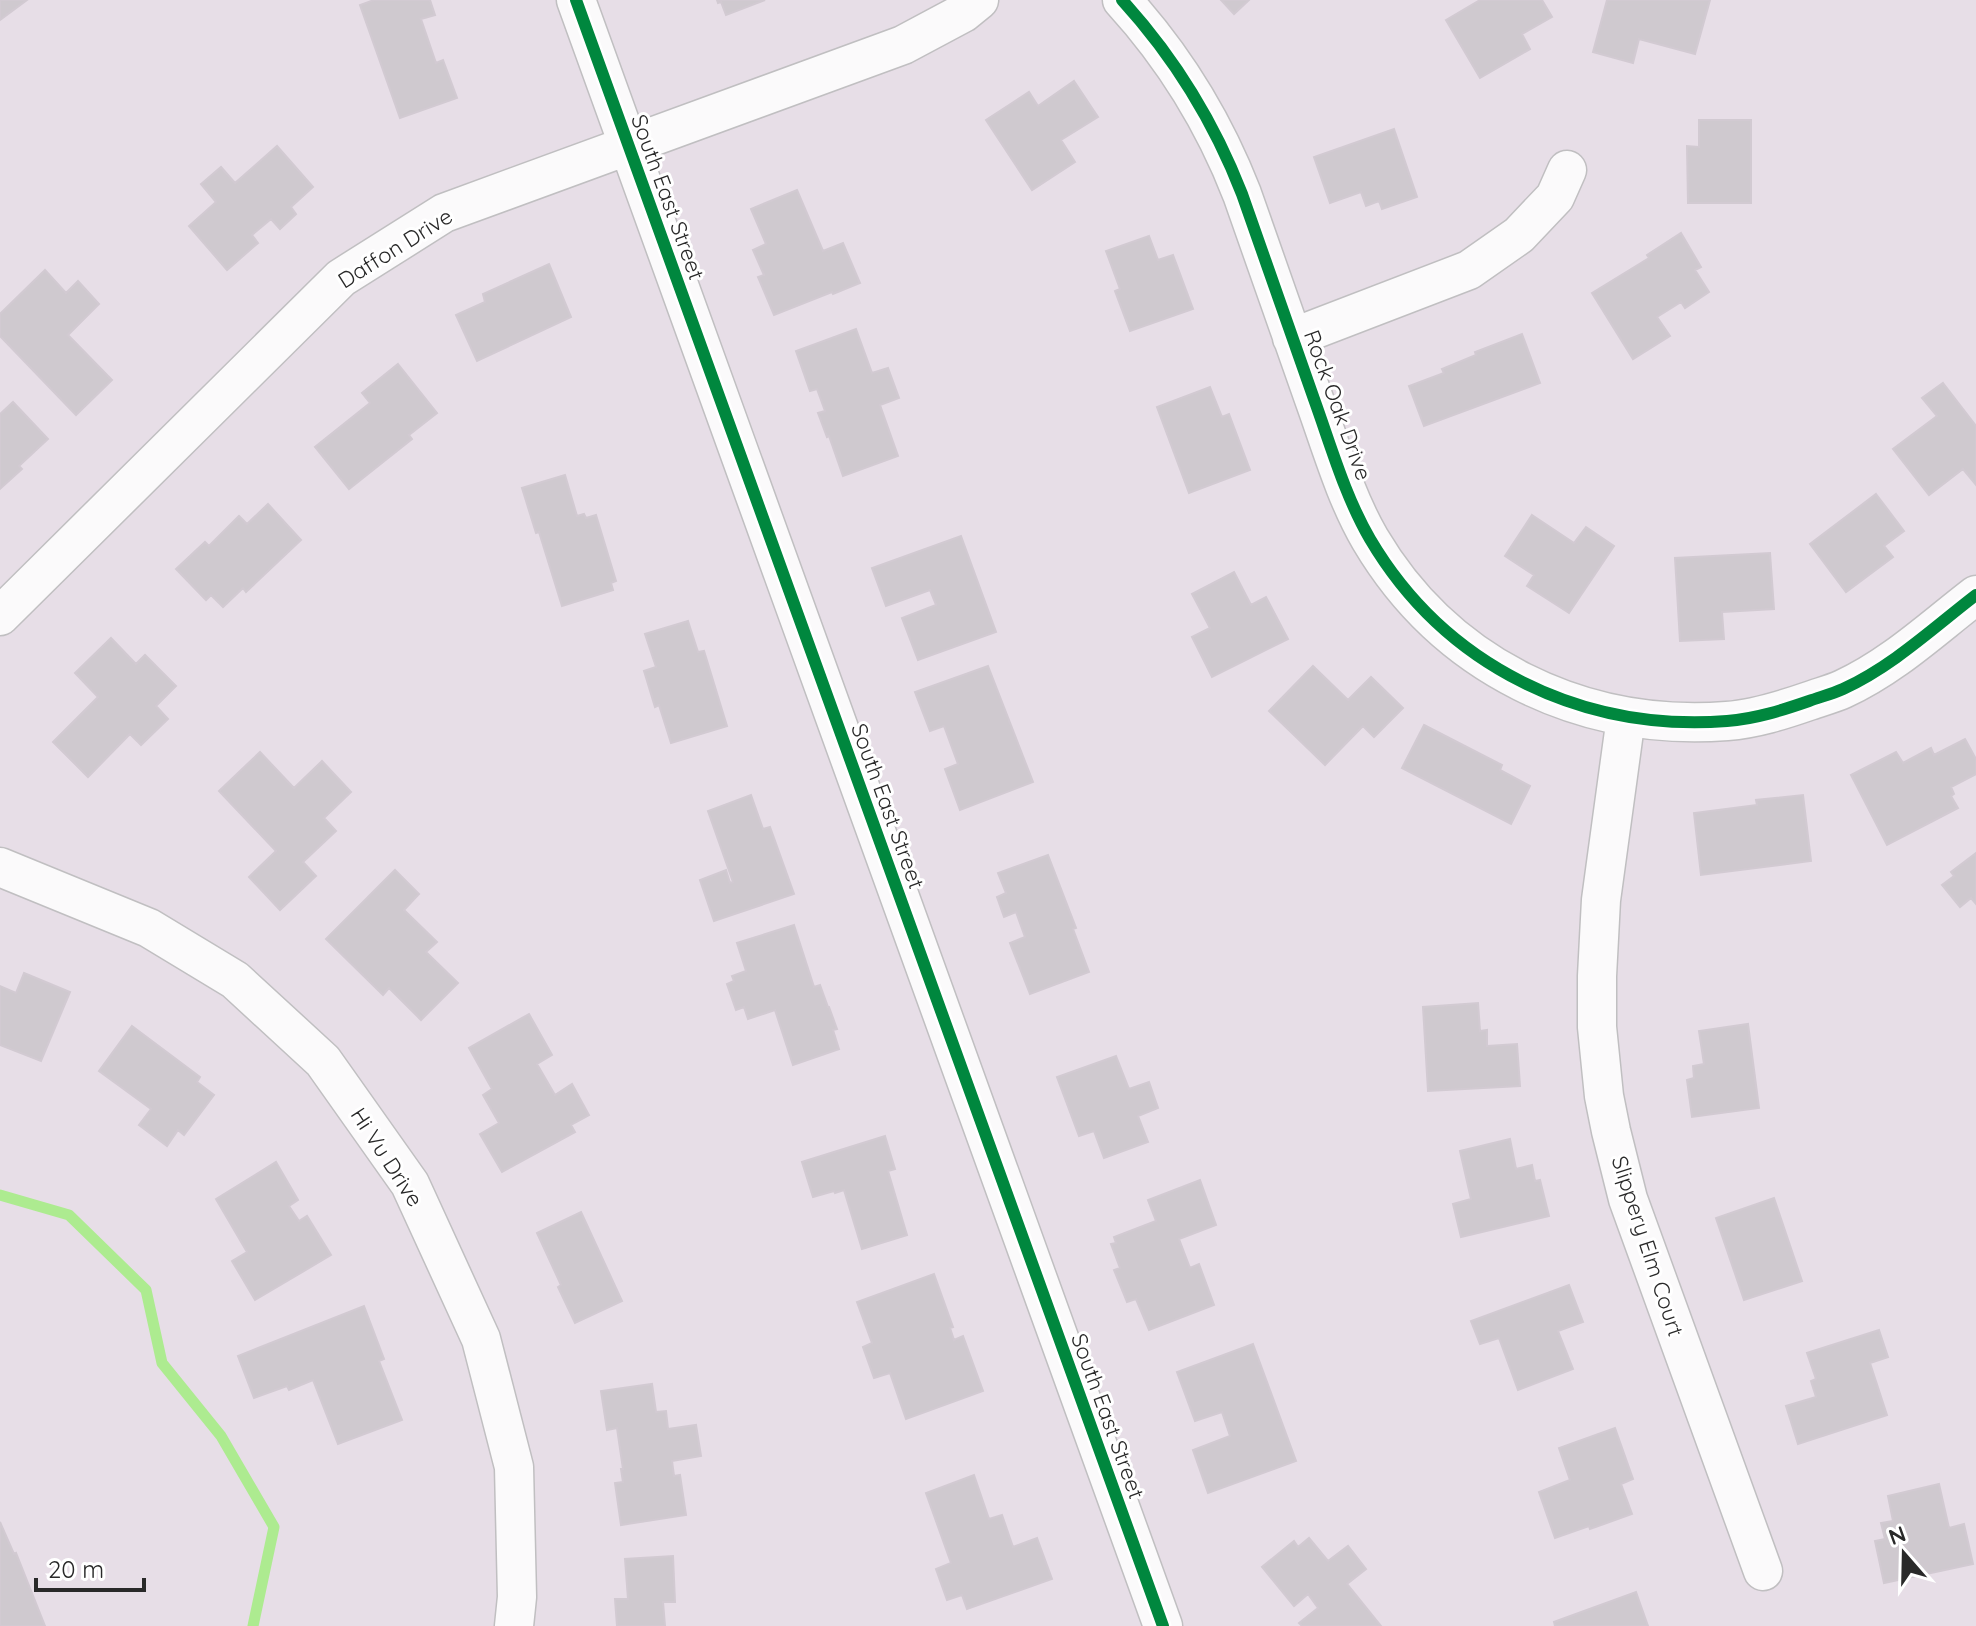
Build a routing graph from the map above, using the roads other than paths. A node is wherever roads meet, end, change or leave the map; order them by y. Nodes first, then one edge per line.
1 (576, 0) edge
2 (979, 0) edge
3 (1122, 0) edge
4 (629, 145) junction
5 (1567, 170) dead end
6 (1292, 338) junction
7 (1970, 611) edge
8 (0, 616) edge
9 (1626, 717) junction
10 (0, 867) edge
11 (1763, 1571) dead end
12 (514, 1626) edge
13 (1163, 1626) edge

1 - 4 street, South East Street
2 - 4 street, Daffon Drive
3 - 6 street, Rock Oak Drive
4 - 8 street, Daffon Drive
4 - 13 street, South East Street
5 - 6 street
6 - 9 street, Rock Oak Drive
7 - 9 street, Rock Oak Drive
9 - 11 street, Slippery Elm Court
10 - 12 street, Hi Vu Drive

